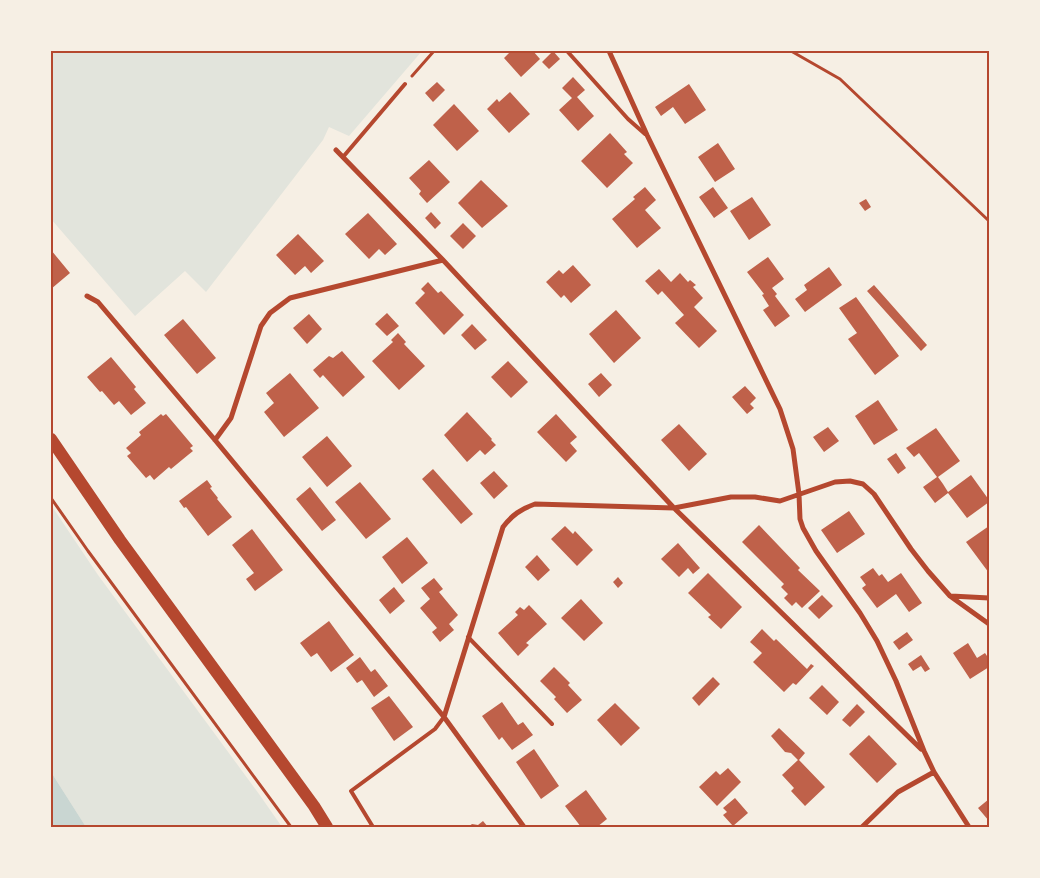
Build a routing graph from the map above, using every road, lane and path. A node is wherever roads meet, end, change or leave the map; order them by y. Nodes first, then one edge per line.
1 (434, 51) edge
2 (567, 51) edge
3 (609, 51) edge
4 (791, 51) edge
5 (405, 84) joint
6 (647, 135) junction
7 (336, 150) dead end
8 (343, 157) junction
9 (989, 221) edge
10 (443, 260) junction
11 (87, 296) dead end
12 (51, 439) edge
13 (216, 440) junction
14 (799, 494) junction
15 (51, 498) edge
16 (674, 508) junction
17 (950, 596) junction
18 (989, 598) edge
19 (989, 624) edge
20 (468, 638) junction
21 (444, 717) junction
22 (552, 724) dead end
23 (924, 751) junction
24 (934, 772) junction
25 (291, 827) edge
26 (327, 827) edge
27 (373, 827) edge
28 (524, 827) edge
29 (862, 827) edge
30 (969, 827) edge

1 - 5 path
2 - 6 lane
3 - 6 street
4 - 9 path
5 - 8 lane
6 - 14 street
7 - 8 street
8 - 10 street
10 - 13 street
10 - 16 street
11 - 13 street
12 - 26 main road
13 - 21 street
14 - 16 street
14 - 17 street
14 - 23 street
15 - 25 path
16 - 20 street
16 - 23 street
17 - 18 street
17 - 19 street
20 - 21 street
20 - 22 lane
21 - 27 lane
21 - 28 street
23 - 24 street
24 - 29 street
24 - 30 street

